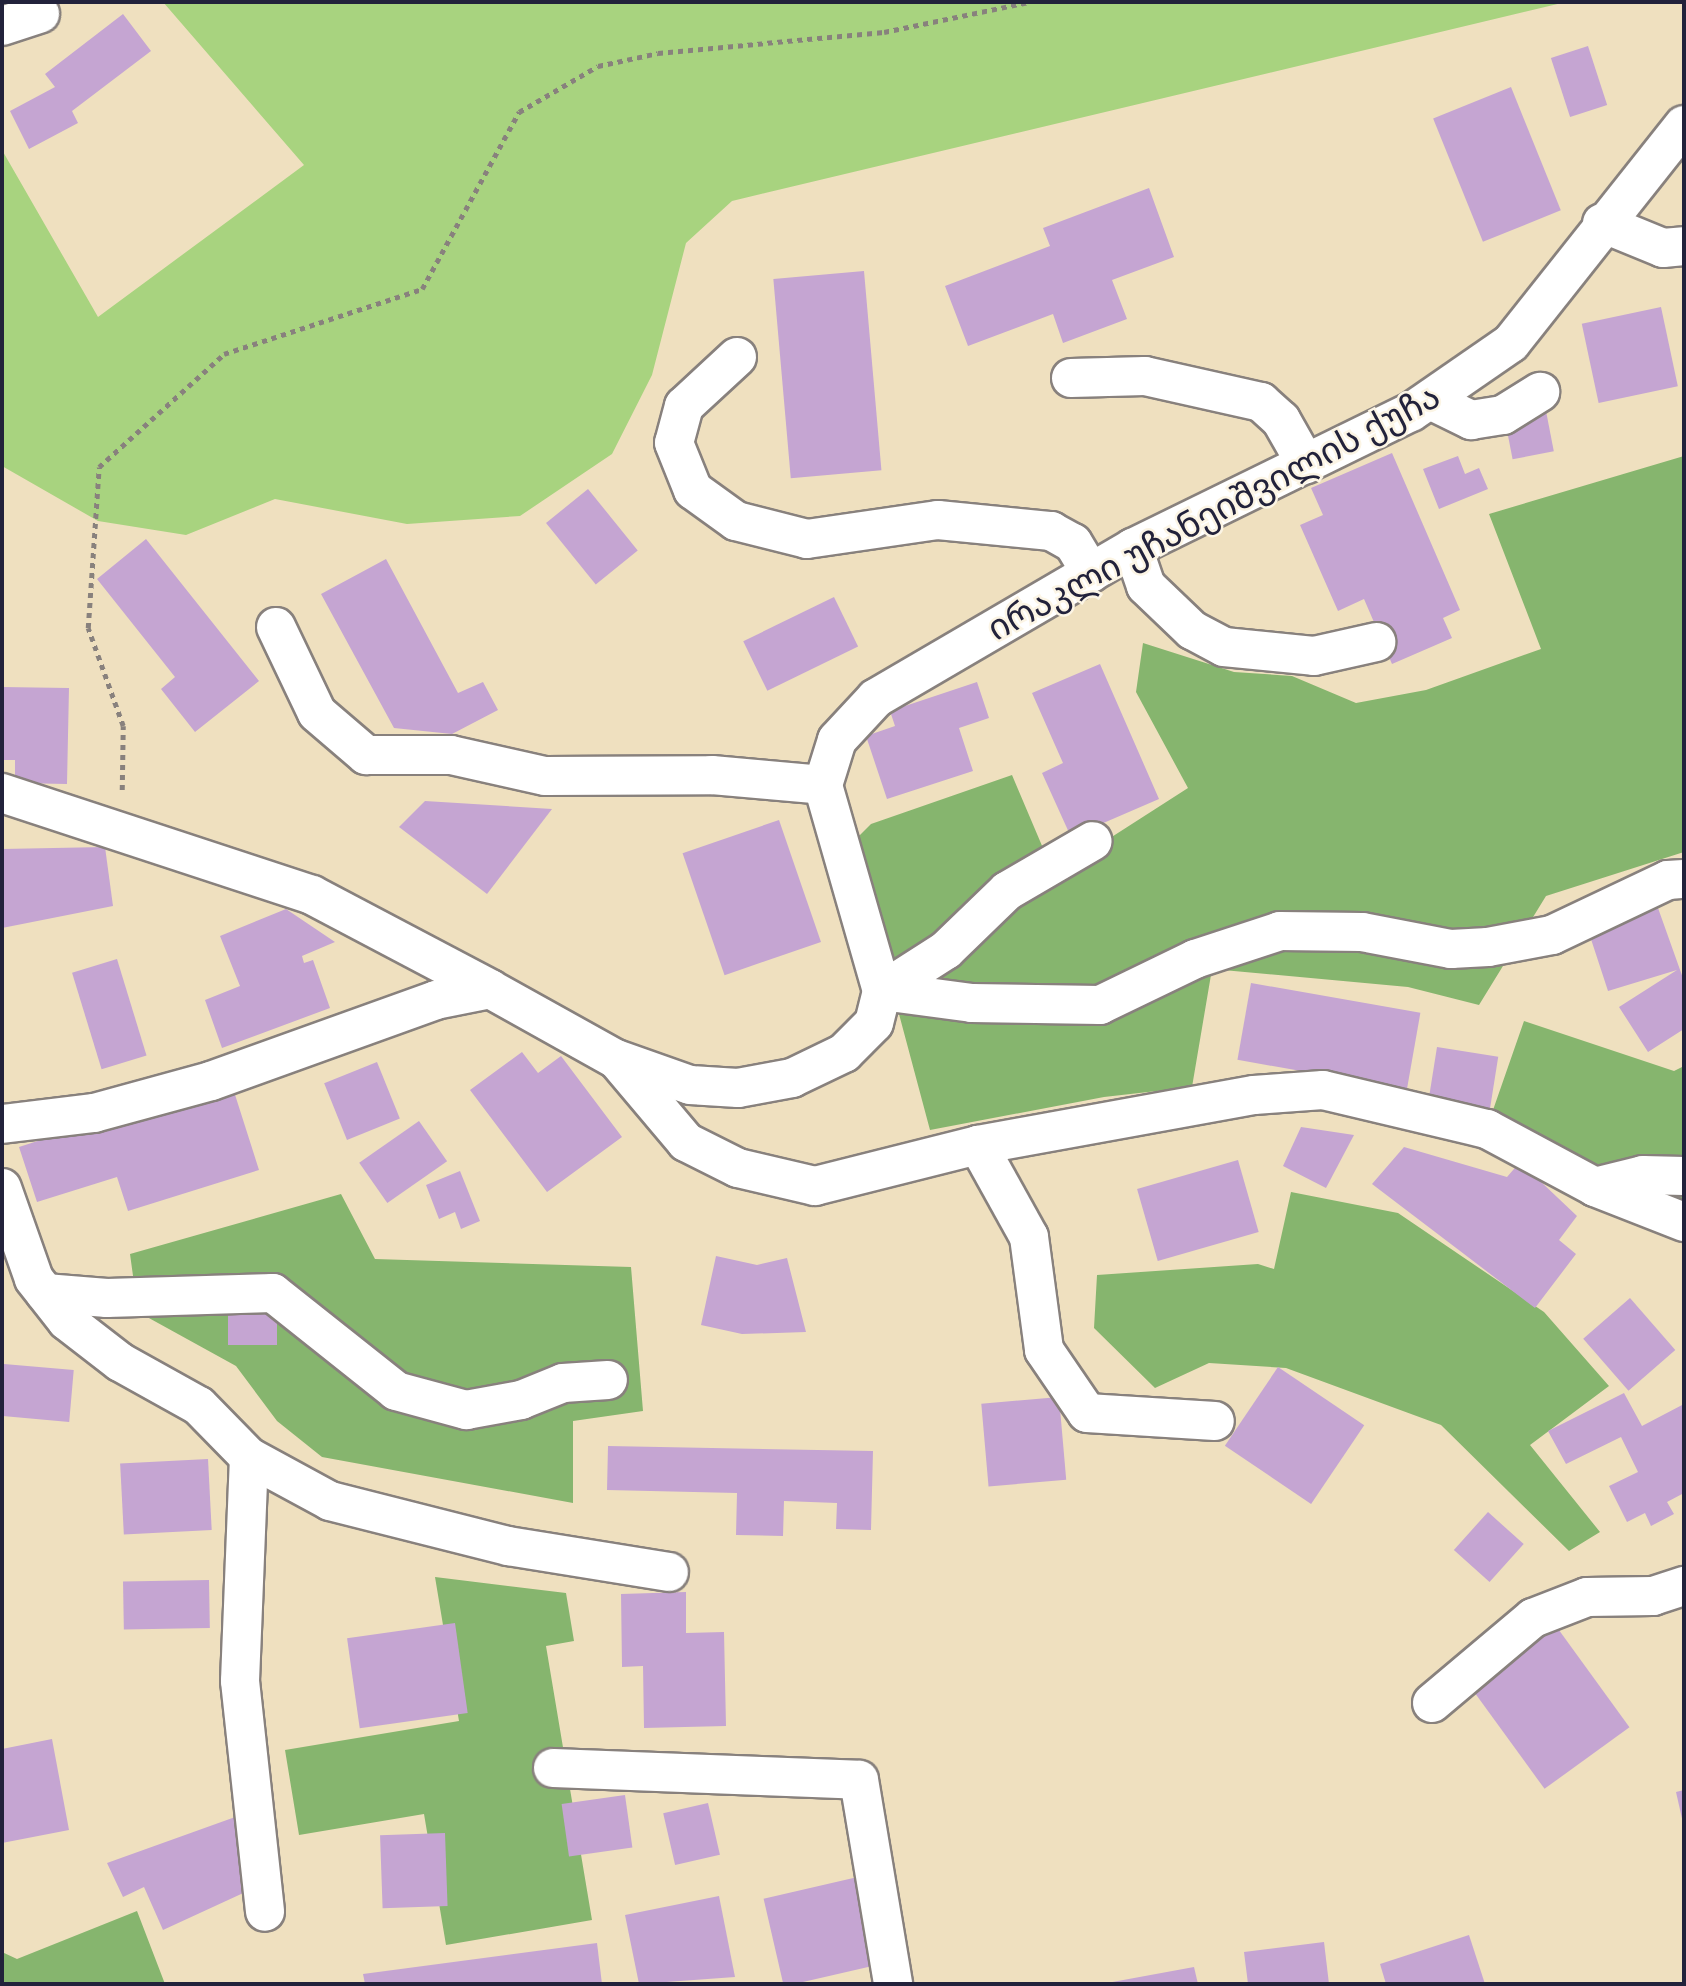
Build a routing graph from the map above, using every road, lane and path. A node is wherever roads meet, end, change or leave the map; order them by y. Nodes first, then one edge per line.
1 (1029, 2) edge
2 (40, 14) dead end
3 (2, 26) edge
4 (1684, 125) edge
5 (1602, 223) junction
6 (1684, 246) edge
7 (737, 357) dead end
8 (1071, 379) dead end
9 (1540, 392) dead end
10 (1430, 400) junction
11 (1306, 464) junction
12 (1133, 548) junction
13 (1091, 572) junction
14 (276, 627) dead end
15 (1376, 642) dead end
16 (823, 785) junction
17 (2, 793) edge
18 (121, 830) junction
19 (1093, 841) dead end
20 (1684, 879) edge
21 (490, 989) junction
22 (882, 991) junction
23 (617, 1059) junction
24 (2, 1124) edge
25 (978, 1145) junction
26 (1684, 1176) edge
27 (1595, 1187) junction
28 (2, 1188) edge
29 (1684, 1222) edge
30 (45, 1293) junction
31 (608, 1380) dead end
32 (1215, 1421) dead end
33 (249, 1457) junction
34 (669, 1572) dead end
35 (1684, 1586) edge
36 (1432, 1703) dead end
37 (554, 1768) dead end
38 (265, 1912) dead end
39 (893, 1984) edge

1 - 18 path
2 - 3 street
4 - 5 street, ირაკლი უჩანეიშვილის ქუჩა
5 - 6 street
5 - 10 street, ირაკლი უჩანეიშვილის ქუჩა
7 - 13 street
8 - 11 street
9 - 10 street
10 - 11 street, ირაკლი უჩანეიშვილის ქუჩა
11 - 12 street, ირაკლი უჩანეიშვილის ქუჩა
12 - 13 street, ირაკლი უჩანეიშვილის ქუჩა
12 - 15 street
13 - 16 street, ირაკლი უჩანეიშვილის ქუჩა
14 - 16 street
16 - 22 street
17 - 18 street
18 - 21 street
19 - 22 street
20 - 22 street
21 - 23 street
21 - 24 street
22 - 23 street
23 - 25 street
25 - 27 street
25 - 32 street
26 - 27 street
27 - 29 street
28 - 30 street
30 - 31 street
30 - 33 street
33 - 34 street
33 - 38 street
35 - 36 street
37 - 39 street

